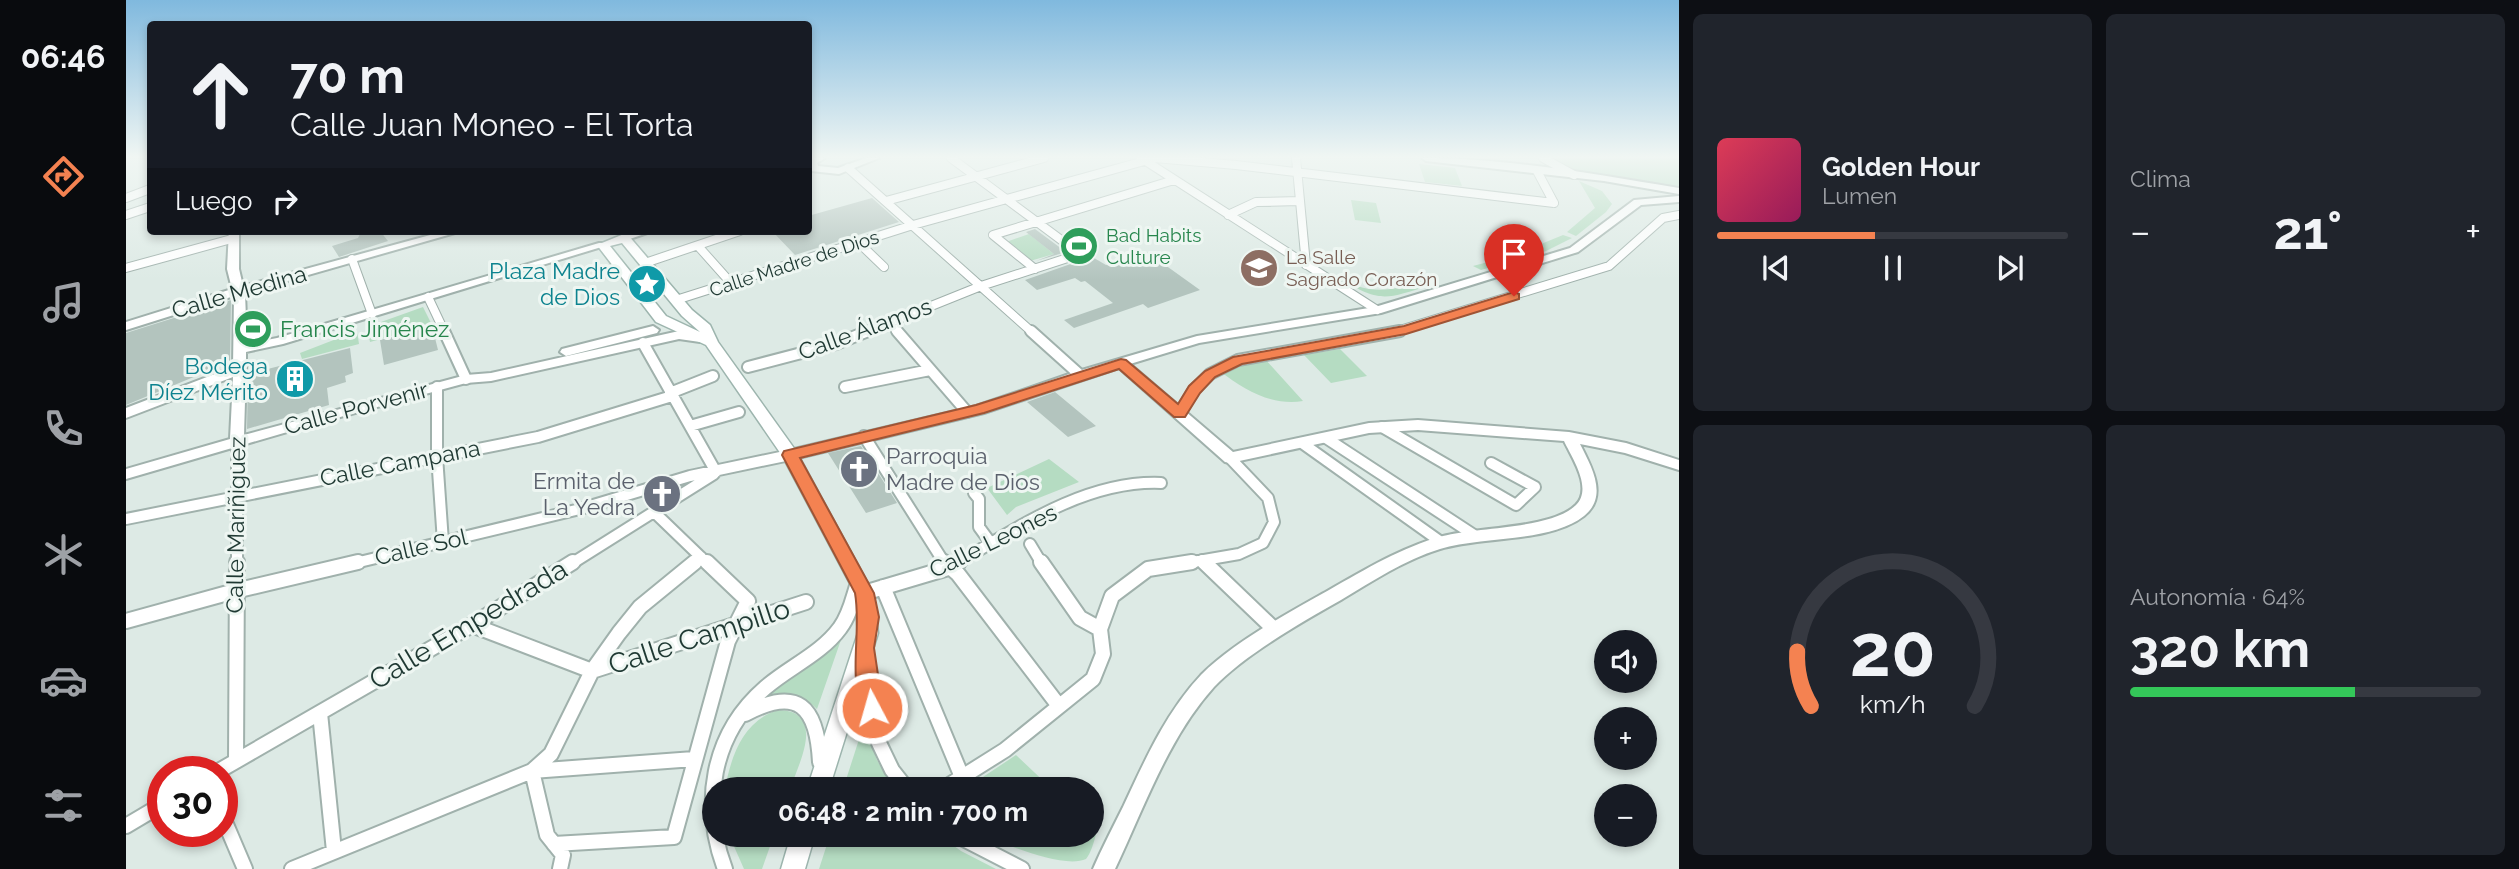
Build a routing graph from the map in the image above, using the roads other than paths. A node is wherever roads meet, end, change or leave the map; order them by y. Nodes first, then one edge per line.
1 (1006, 198) edge
2 (883, 199) edge
3 (895, 199) edge
4 (1004, 199) edge
5 (1113, 199) edge
6 (1203, 199) edge
7 (1517, 199) edge
8 (1552, 199) edge
9 (1628, 199) edge
10 (1679, 199) edge
11 (886, 201) junction
12 (1300, 201) joint
13 (147, 208) edge
14 (126, 215) edge
15 (1228, 215) junction
16 (1679, 215) edge
17 (1615, 217) junction
18 (1037, 222) junction
19 (913, 225) junction
20 (232, 235) edge
21 (235, 235) edge
22 (440, 235) edge
23 (636, 235) edge
24 (729, 235) edge
25 (624, 239) junction
26 (605, 240) edge
27 (859, 243) junction
28 (698, 246) junction
29 (352, 259) junction
30 (645, 263) junction
31 (1306, 265) junction
32 (884, 267) dead end
33 (126, 268) edge
34 (1035, 269) junction
35 (731, 283) junction
36 (981, 286) junction
37 (238, 290) junction
38 (428, 297) junction
39 (676, 300) junction
40 (1377, 310) junction
41 (687, 313) junction
42 (372, 314) junction
43 (890, 323) junction
44 (660, 324) junction
45 (126, 326) edge
46 (676, 333) junction
47 (706, 340) junction
48 (279, 341) junction
49 (638, 341) junction
50 (241, 349) junction
51 (1121, 363) junction
52 (748, 367) dead end
53 (238, 370) junction
54 (930, 370) junction
55 (1080, 375) junction
56 (713, 376) dead end
57 (466, 379) junction
58 (438, 387) junction
59 (845, 387) dead end
60 (671, 395) junction
61 (739, 412) dead end
62 (967, 412) junction
63 (126, 413) edge
64 (1180, 413) junction
65 (690, 426) junction
66 (1382, 427) junction
67 (864, 436) junction
68 (1569, 437) junction
69 (1326, 438) junction
70 (237, 441) junction
71 (1301, 443) junction
72 (790, 455) junction
73 (437, 456) junction
74 (1230, 458) junction
75 (1491, 463) dead end
76 (1679, 465) edge
77 (716, 472) junction
78 (126, 474) edge
79 (682, 478) junction
80 (1161, 483) dead end
81 (690, 491) junction
82 (974, 493) dead end
83 (237, 495) junction
84 (654, 512) junction
85 (126, 519) edge
86 (1474, 535) junction
87 (443, 542) junction
88 (990, 542) junction
89 (1441, 542) junction
90 (1030, 544) dead end
91 (701, 557) junction
92 (1202, 560) junction
93 (948, 568) junction
94 (868, 588) junction
95 (235, 591) junction
96 (806, 602) dead end
97 (126, 621) edge
98 (737, 623) junction
99 (472, 625) junction
100 (1100, 629) junction
101 (1275, 630) junction
102 (864, 648) junction
103 (592, 671) junction
104 (1059, 706) junction
105 (320, 713) junction
106 (737, 719) junction
107 (236, 756) edge
108 (238, 759) edge
109 (694, 759) junction
110 (532, 771) junction
111 (819, 777) edge
112 (821, 777) edge
113 (898, 777) edge
114 (962, 777) joint
115 (147, 814) edge
116 (126, 826) edge
117 (554, 844) junction
118 (236, 847) edge
119 (799, 847) edge
120 (980, 847) edge
121 (334, 851) junction
122 (245, 869) edge
123 (292, 869) edge
124 (560, 869) edge
125 (725, 869) edge
126 (793, 869) edge
127 (1023, 869) edge
128 (1104, 869) edge

1 - 18 street
2 - 11 street
3 - 11 street
4 - 19 street, Calle Madre de Dios
5 - 18 street
6 - 15 street
7 - 8 street, Calle Madre de Dios
9 - 17 street
10 - 17 street
11 - 19 street
12 - 15 street
12 - 31 street
13 - 14 street
15 - 31 street
16 - 64 street
17 - 40 street
18 - 34 street
18 - 34 street, Calle Álamos
19 - 27 street, Calle Madre de Dios
19 - 36 street
20 - 33 street
21 - 37 street, Calle Mariñiguez
22 - 29 street, Calle Medina
23 - 25 street
24 - 28 street
25 - 26 main road
25 - 30 main road
26 - 38 street
26 - 44 main road
27 - 32 street
27 - 35 street, Calle Madre de Dios
28 - 30 street
28 - 35 street
29 - 37 street, Calle Medina
29 - 42 street
30 - 39 main road
31 - 40 street
34 - 36 street, Calle Álamos
35 - 39 street, Calle Madre de Dios
36 - 43 street, Calle Álamos
36 - 55 street
37 - 45 street, Calle Medina
37 - 50 street, Calle Mariñiguez
38 - 42 street
38 - 57 street
39 - 41 main road
40 - 51 street
41 - 44 main road
41 - 46 street
41 - 47 main road
42 - 48 street
43 - 52 street, Calle Álamos
43 - 54 street
44 - 46 main road
44 - 49 street
46 - 47 main road
46 - 49 street, Calle Porvenir
47 - 72 main road
48 - 50 street
48 - 53 street
49 - 57 street, Calle Porvenir
49 - 60 street
50 - 53 street, Calle Mariñiguez
51 - 55 street
51 - 64 street
53 - 63 street
53 - 70 street, Calle Mariñiguez
54 - 59 street
54 - 62 street
55 - 62 street
56 - 60 street
57 - 58 street, Calle Porvenir
58 - 70 street, Calle Porvenir
58 - 73 street
60 - 65 street
60 - 73 street, Calle Campana
61 - 65 street
62 - 67 street
64 - 74 street
65 - 77 street
66 - 68 street
66 - 69 street
66 - 75 street
67 - 72 street
67 - 93 street
68 - 76 street
68 - 86 street
69 - 71 street
69 - 86 street
70 - 78 street, Calle Porvenir
70 - 83 street, Calle Mariñiguez
71 - 74 street
71 - 89 street
72 - 77 street, Calle Sol
72 - 94 main road
73 - 83 street, Calle Campana
73 - 87 street
74 - 92 street
77 - 79 street, Calle Sol
77 - 81 street, Calle Empedrada
79 - 81 street
79 - 87 street, Calle Sol
80 - 88 street, Calle Leones
81 - 84 street, Calle Empedrada
82 - 88 street
83 - 85 street, Calle Campana
83 - 95 street, Calle Mariñiguez
84 - 91 street
84 - 99 street, Calle Empedrada
86 - 89 street
87 - 95 street, Calle Sol
88 - 93 street, Calle Leones
89 - 101 street
90 - 100 street
91 - 98 street
91 - 103 street
92 - 100 street
92 - 101 street
93 - 94 street, Calle Leones
93 - 104 street
94 - 102 main road
94 - 106 street
94 - 114 street
95 - 97 street, Calle Sol
95 - 107 street, Calle Mariñiguez
96 - 98 street, Calle Campillo
98 - 103 street, Calle Campillo
98 - 109 street
99 - 103 street
99 - 105 street, Calle Empedrada
100 - 104 street
101 - 128 street
102 - 112 main road
102 - 113 street
103 - 110 street
104 - 114 street
105 - 108 street, Calle Empedrada
105 - 121 street
106 - 111 street
106 - 125 street
109 - 110 street
109 - 117 street
110 - 117 street
110 - 121 street
115 - 116 street
117 - 124 street
118 - 122 street
119 - 126 main road
120 - 127 street
121 - 123 street

